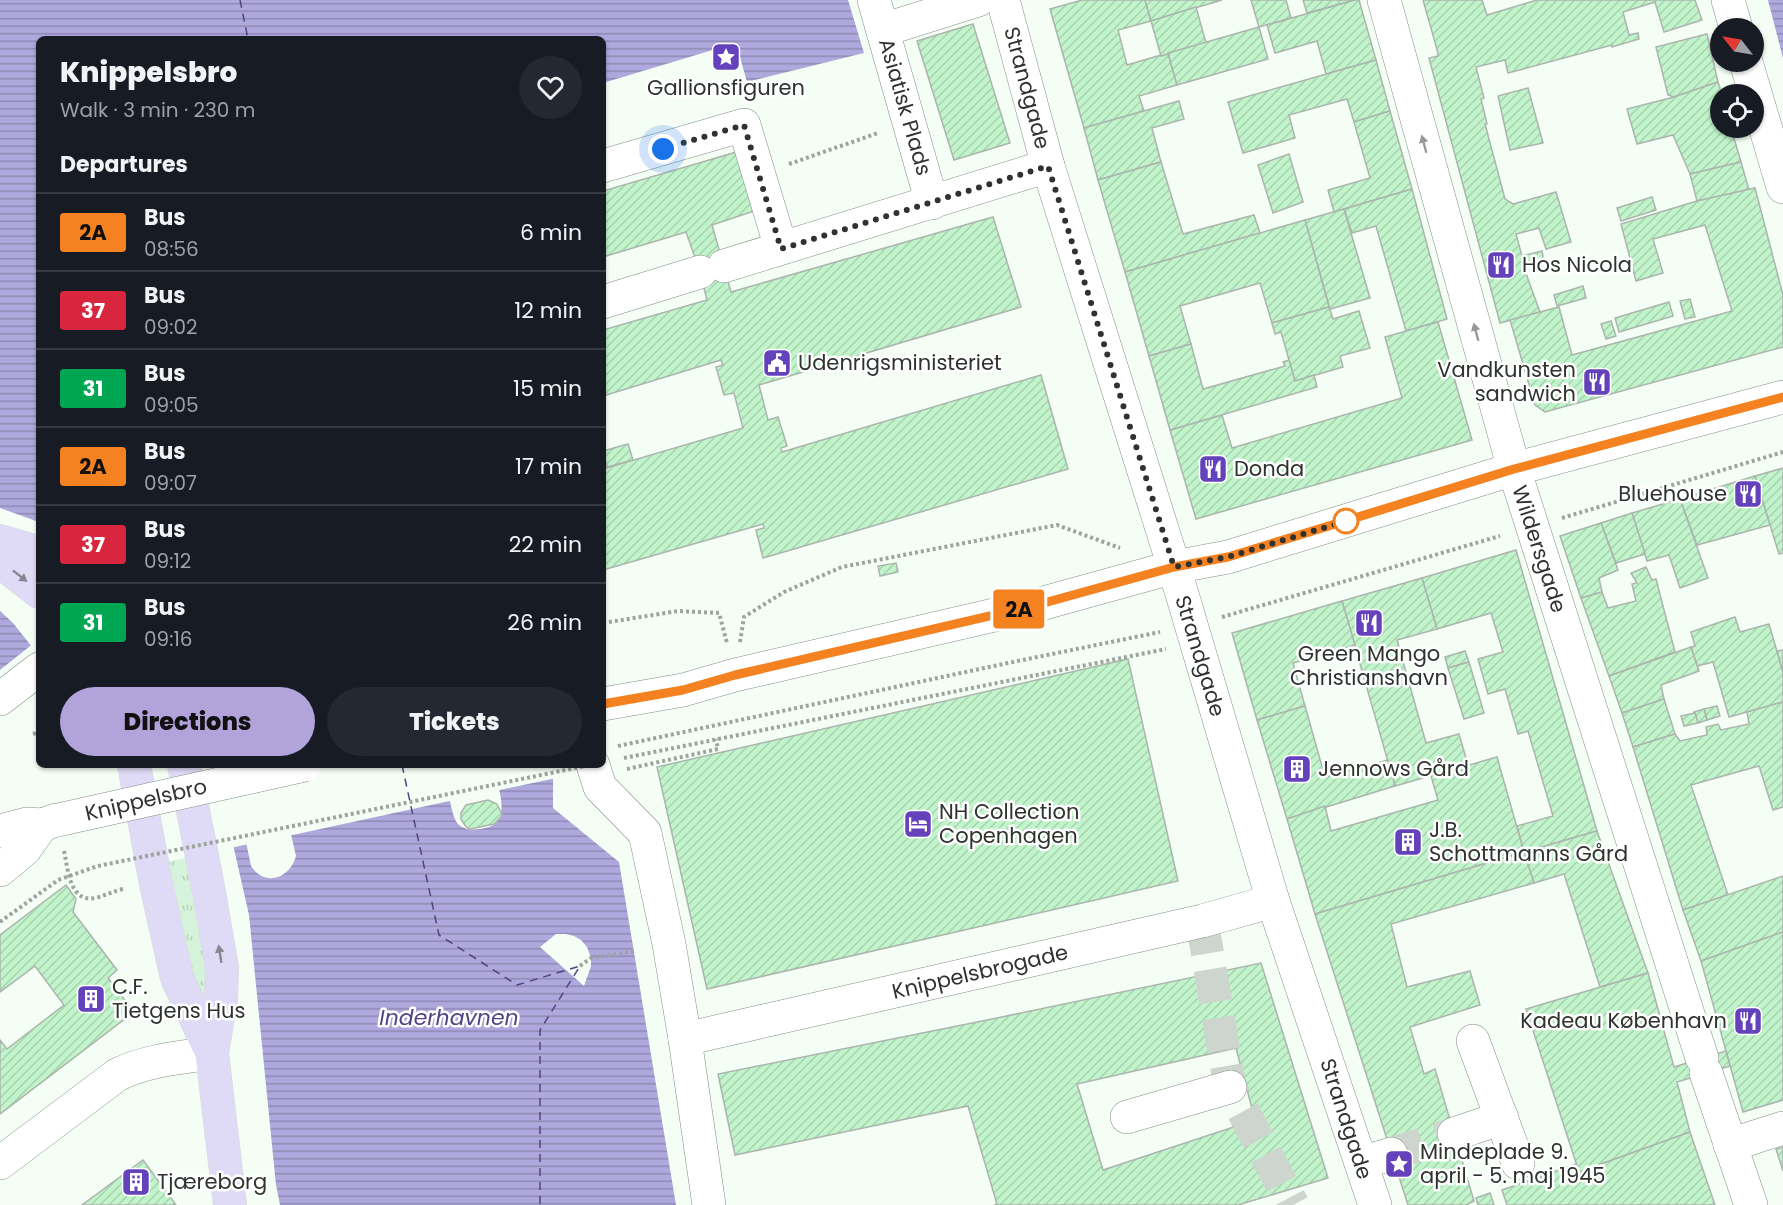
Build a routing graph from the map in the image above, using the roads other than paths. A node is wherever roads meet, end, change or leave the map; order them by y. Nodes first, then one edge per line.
1 (978, 0) edge
2 (1003, 0) edge
3 (1384, 0) edge
4 (1728, 0) edge
5 (878, 15) edge
6 (1734, 18) edge
7 (1749, 72) edge
8 (606, 165) edge
9 (1048, 166) junction
10 (1783, 187) edge
11 (932, 202) junction
12 (781, 249) junction
13 (606, 301) edge
14 (1783, 397) edge
15 (1514, 469) junction
16 (0, 541) edge
17 (36, 554) edge
18 (0, 561) edge
19 (1174, 567) junction
20 (36, 590) edge
21 (36, 671) edge
22 (0, 699) edge
23 (606, 703) edge
24 (135, 768) edge
25 (185, 768) edge
26 (292, 768) edge
27 (602, 768) edge
28 (50, 822) junction
29 (0, 831) edge
30 (0, 870) edge
31 (1273, 901) junction
32 (685, 1039) junction
33 (1473, 1041) dead end
34 (212, 1053) junction
35 (1230, 1087) dead end
36 (1127, 1117) dead end
37 (1502, 1118) junction
38 (1783, 1128) edge
39 (1454, 1134) tunnel mouth
40 (1730, 1145) junction
41 (0, 1163) edge
42 (1518, 1163) dead end
43 (1365, 1202) edge
44 (230, 1205) edge
45 (709, 1205) edge
46 (1751, 1205) edge

1 - 5 street
2 - 9 street, Strandgade
15 -> 3 street, Wildersgade
4 - 6 street
5 - 11 street, Asiatisk Plads
7 - 10 street
8 - 12 street
9 - 11 street, Asiatisk Plads
9 - 19 street, Strandgade
11 - 12 street
12 - 13 street
14 - 15 street
15 - 19 street
15 - 40 street, Wildersgade
16 - 17 main road
18 -> 20 main road
19 - 23 street
19 - 31 street, Strandgade
21 - 22 street
24 - 34 main road
34 -> 25 main road
26 - 28 street, Knippelsbro, bridge
27 - 32 street
28 - 29 street, Knippelsbro
28 - 30 street
31 - 32 street, Knippelsbrogade
31 - 43 street, Strandgade
32 - 45 street
33 - 37 street
34 - 41 street
34 - 44 main road
35 - 36 street
37 - 39 street
37 - 42 street
38 - 40 street
40 - 46 street, Wildersgade

